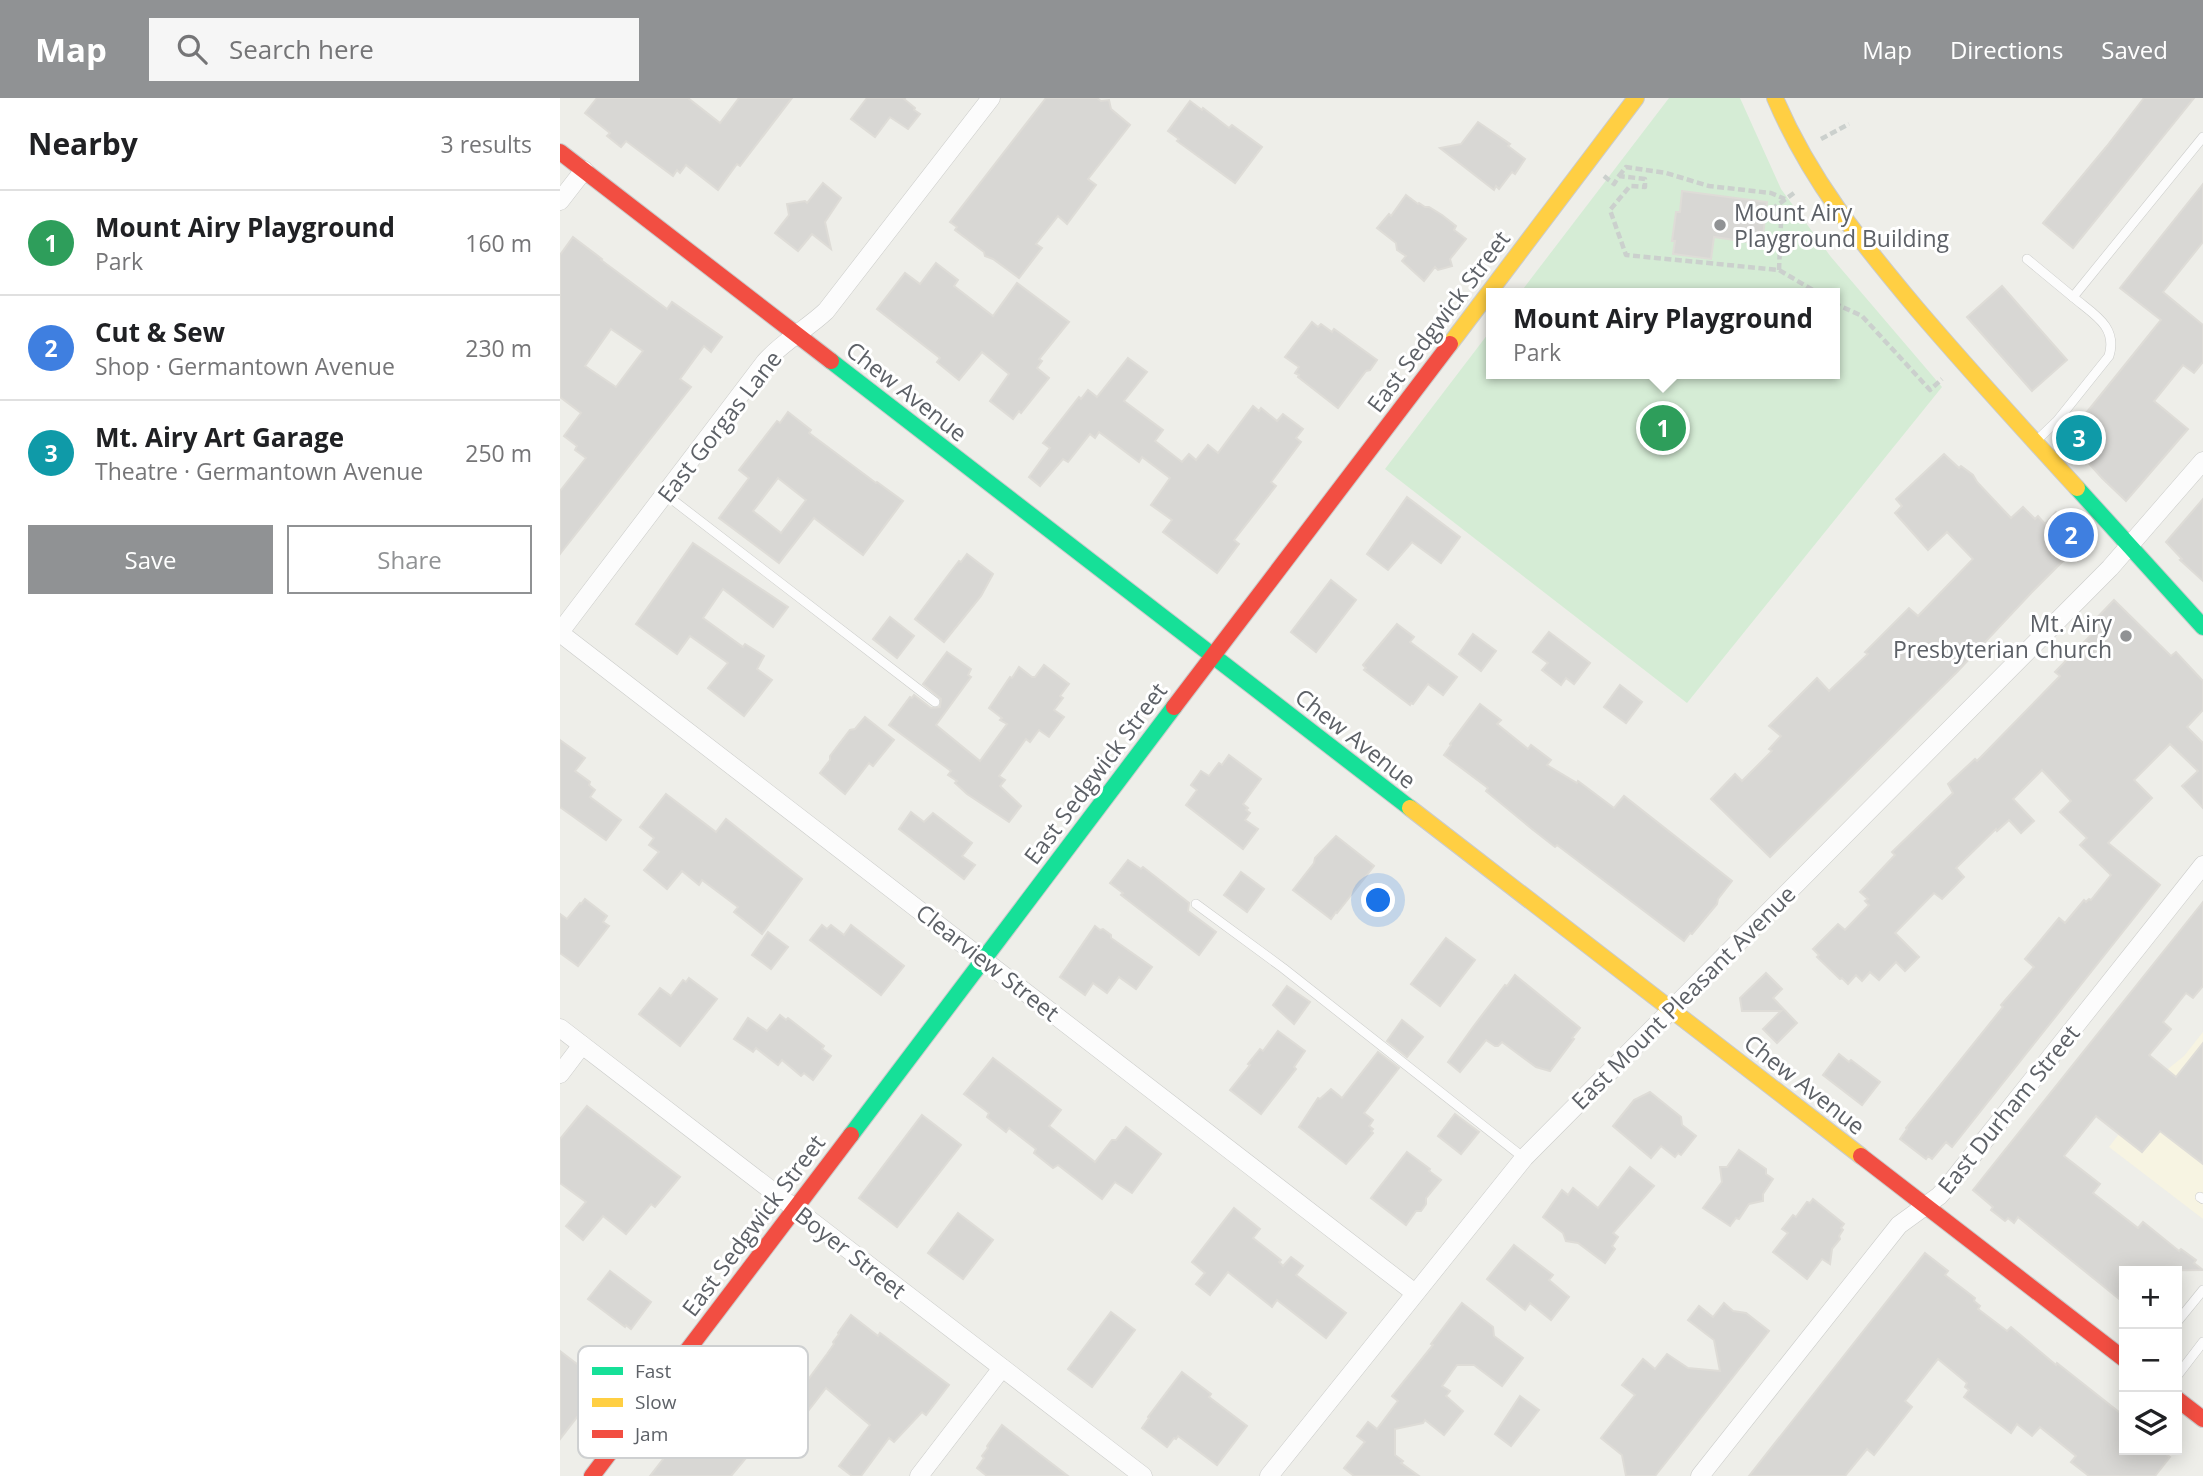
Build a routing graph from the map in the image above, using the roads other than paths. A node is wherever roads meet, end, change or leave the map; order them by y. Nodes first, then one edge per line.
1 (991, 98) edge
2 (1636, 98) edge
3 (1774, 98) edge
4 (2203, 137) edge
5 (560, 152) edge
6 (584, 170) junction
7 (560, 201) edge
8 (2027, 259) dead end
9 (1492, 288) edge
10 (1486, 295) edge
11 (2073, 297) junction
12 (797, 335) junction
13 (2035, 442) junction
14 (2203, 461) edge
15 (665, 494) junction
16 (2130, 547) junction
17 (2203, 627) edge
18 (560, 633) edge
19 (1212, 656) junction
20 (934, 702) dead end
21 (2203, 865) edge
22 (1196, 904) dead end
23 (983, 959) junction
24 (1671, 1009) junction
25 (560, 1028) edge
26 (582, 1045) junction
27 (560, 1074) edge
28 (1524, 1158) junction
29 (1925, 1205) junction
30 (795, 1208) junction
31 (2203, 1290) edge
32 (1415, 1293) junction
33 (2182, 1316) edge
34 (2203, 1342) edge
35 (690, 1346) edge
36 (2119, 1355) edge
37 (1002, 1367) junction
38 (2182, 1369) edge
39 (2182, 1403) edge
40 (2203, 1419) edge
41 (606, 1458) edge
42 (592, 1476) edge
43 (919, 1476) edge
44 (1143, 1476) edge
45 (1269, 1476) edge
46 (1700, 1476) edge

1 - 12 street, East Gorgas Lane
2 - 9 street, East Sedgwick Street
3 - 13 street
4 - 11 lane
5 - 6 street, Chew Avenue
6 - 7 street
6 - 12 street, Chew Avenue
8 - 11 lane
10 - 19 street, East Sedgwick Street
11 - 13 lane
12 - 15 street, East Gorgas Lane
12 - 19 street, Chew Avenue
13 - 16 street
14 - 16 street, East Mount Pleasant Avenue
15 - 18 street, East Gorgas Lane
15 - 20 lane
16 - 17 street
16 - 24 street, East Mount Pleasant Avenue
18 - 23 street, Clearview Street
19 - 23 street, East Sedgwick Street
19 - 24 street, Chew Avenue
21 - 29 street, East Durham Street
22 - 28 lane
23 - 30 street, East Sedgwick Street
23 - 32 street, Clearview Street
24 - 28 street, East Mount Pleasant Avenue
24 - 29 street, Chew Avenue
25 - 26 street, Boyer Street
26 - 27 street
26 - 30 street, Boyer Street
28 - 32 street, East Mount Pleasant Avenue
29 - 36 street, Chew Avenue
29 - 46 street, East Durham Street
30 - 35 street, East Sedgwick Street
30 - 37 street, Boyer Street
31 - 33 lane
32 - 45 street, East Mount Pleasant Avenue
34 - 38 lane
37 - 43 street
37 - 44 street, Boyer Street
39 - 40 street
41 - 42 street, East Sedgwick Street

